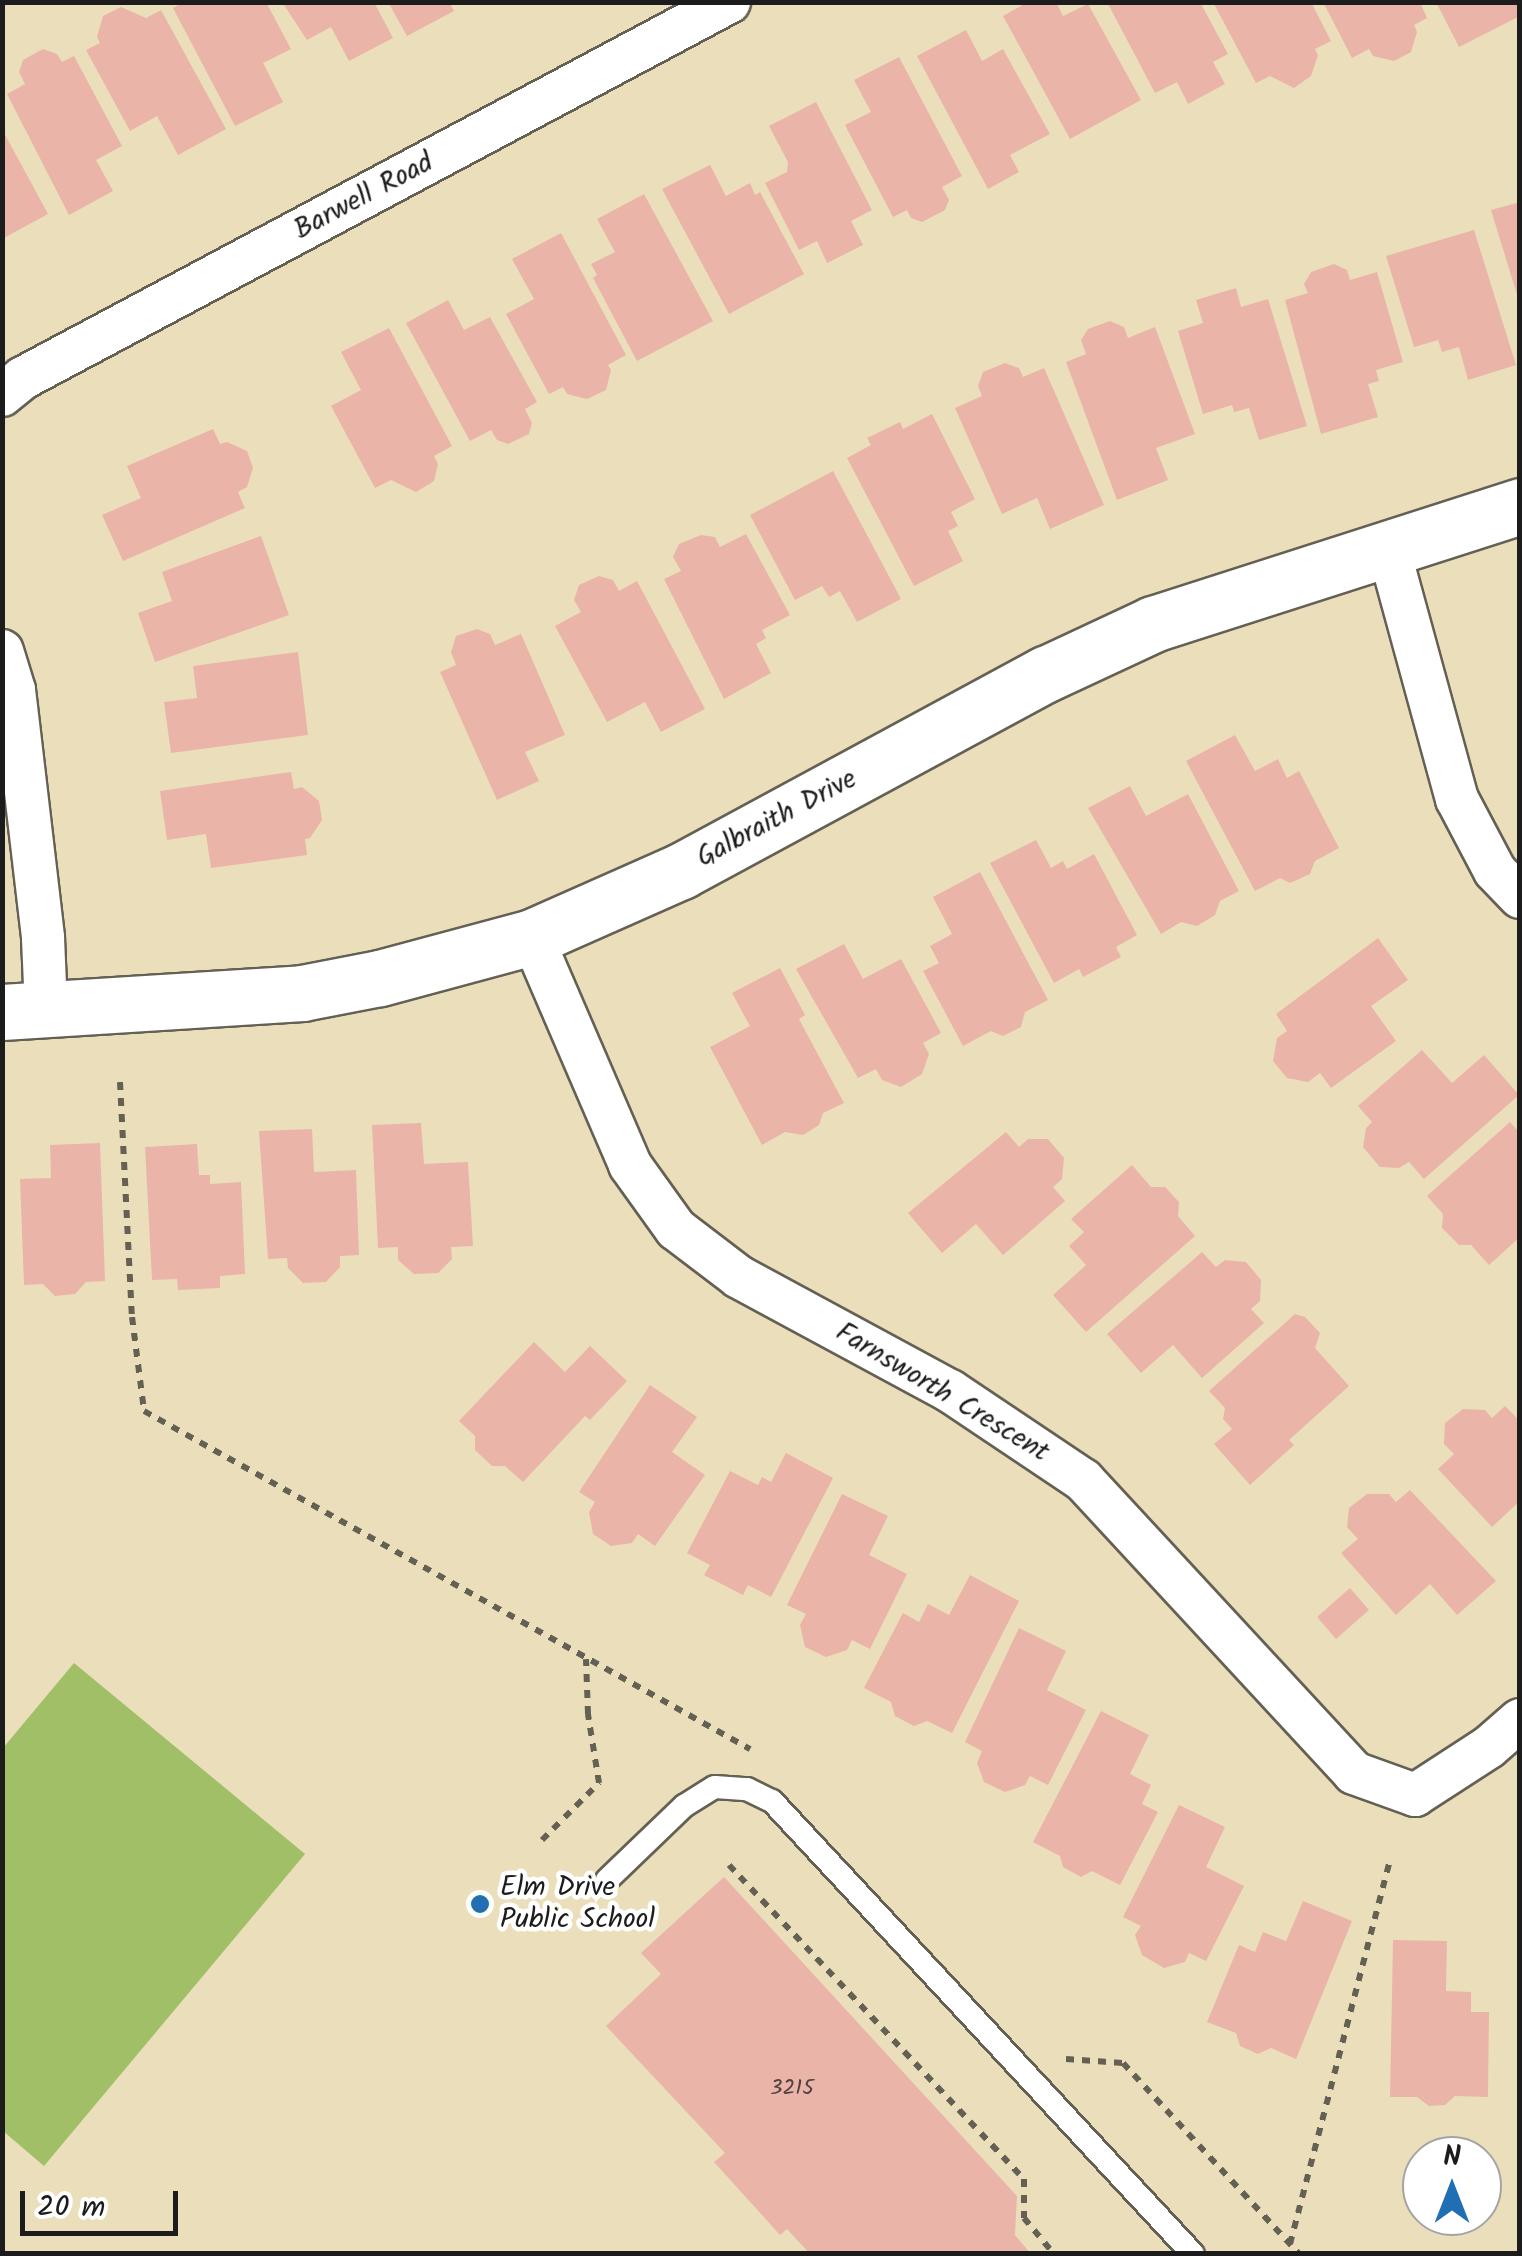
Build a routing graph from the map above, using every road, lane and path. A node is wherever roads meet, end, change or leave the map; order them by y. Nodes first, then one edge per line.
1 (728, 2) edge
2 (2, 395) edge
3 (1520, 506) edge
4 (1388, 547) junction
5 (2, 651) edge
6 (1520, 896) edge
7 (532, 937) junction
8 (24, 1011) edge
9 (120, 1082) dead end
10 (586, 1658) junction
11 (1520, 1720) edge
12 (764, 1757) dead end
13 (542, 1840) dead end
14 (1390, 1860) dead end
15 (729, 1865) dead end
16 (607, 1880) dead end
17 (1052, 2045) dead end
18 (1290, 2244) junction
19 (1054, 2254) edge
20 (1193, 2254) edge
21 (1299, 2254) edge

1 - 2 street, Barwell Road
3 - 4 street, Galbraith Drive
4 - 6 street
4 - 7 street, Galbraith Drive
5 - 8 street
7 - 8 street, Galbraith Drive
7 - 11 street, Farnsworth Crescent
9 - 10 path
10 - 12 path
10 - 13 path
14 - 18 path
15 - 19 path
16 - 20 lane
17 - 18 path
18 - 21 path

